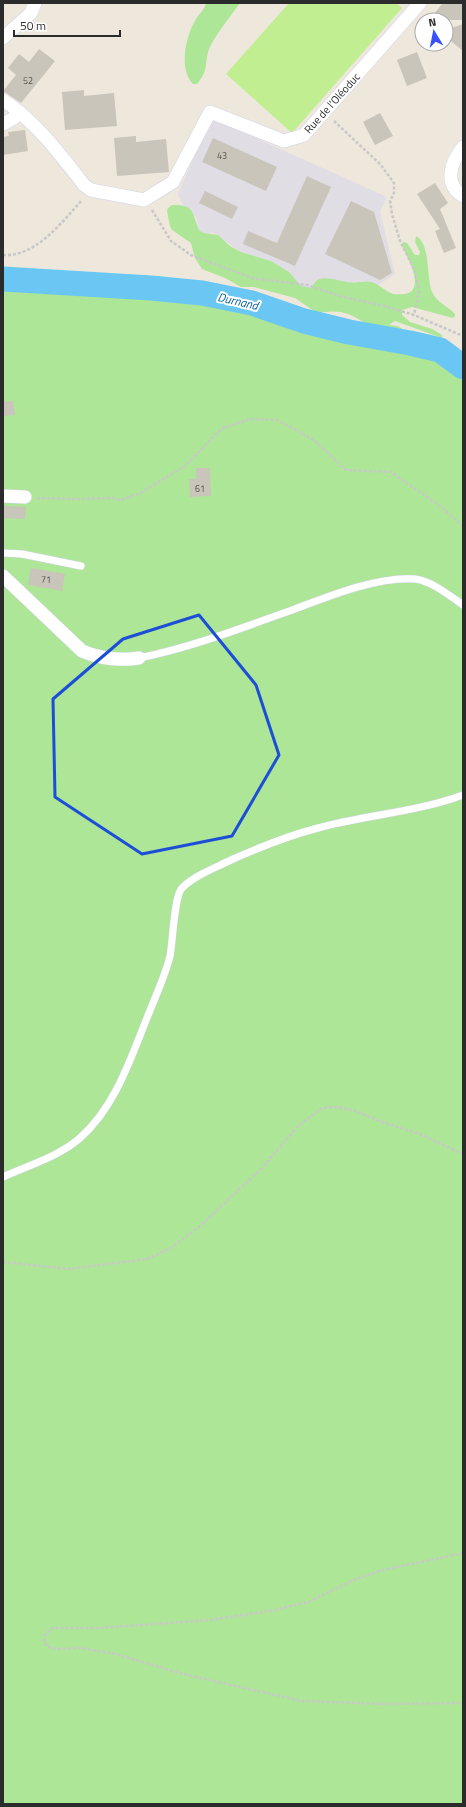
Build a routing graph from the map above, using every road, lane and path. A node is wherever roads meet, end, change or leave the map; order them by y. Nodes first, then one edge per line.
1 (35, 3) edge
2 (420, 3) edge
3 (3, 38) edge
4 (3, 100) edge
5 (18, 110) junction
6 (324, 112) junction
7 (3, 124) edge
8 (463, 147) edge
9 (91, 190) junction
10 (463, 196) edge
11 (144, 200) junction
12 (3, 255) edge
13 (414, 315) junction
14 (463, 336) edge
15 (3, 496) edge
16 (26, 497) joint
17 (463, 526) edge
18 (3, 552) edge
19 (82, 566) dead end
20 (3, 576) edge
21 (463, 605) edge
22 (139, 658) joint
23 (463, 795) edge
24 (463, 1154) edge
25 (3, 1177) edge
26 (3, 1262) edge
27 (463, 1552) edge
28 (463, 1704) edge

1 - 3 street
2 - 6 street, Rue de l'Oléoduc
4 - 5 street
5 - 7 street
5 - 9 street
6 - 11 street, Rue de l'Oléoduc
6 - 13 path
8 - 10 street
9 - 11 street
9 - 12 path
11 - 13 path
13 - 14 path
15 - 16 street
16 - 17 path
18 - 19 lane
20 - 22 street
21 - 22 lane
23 - 25 lane
24 - 26 path
27 - 28 path

